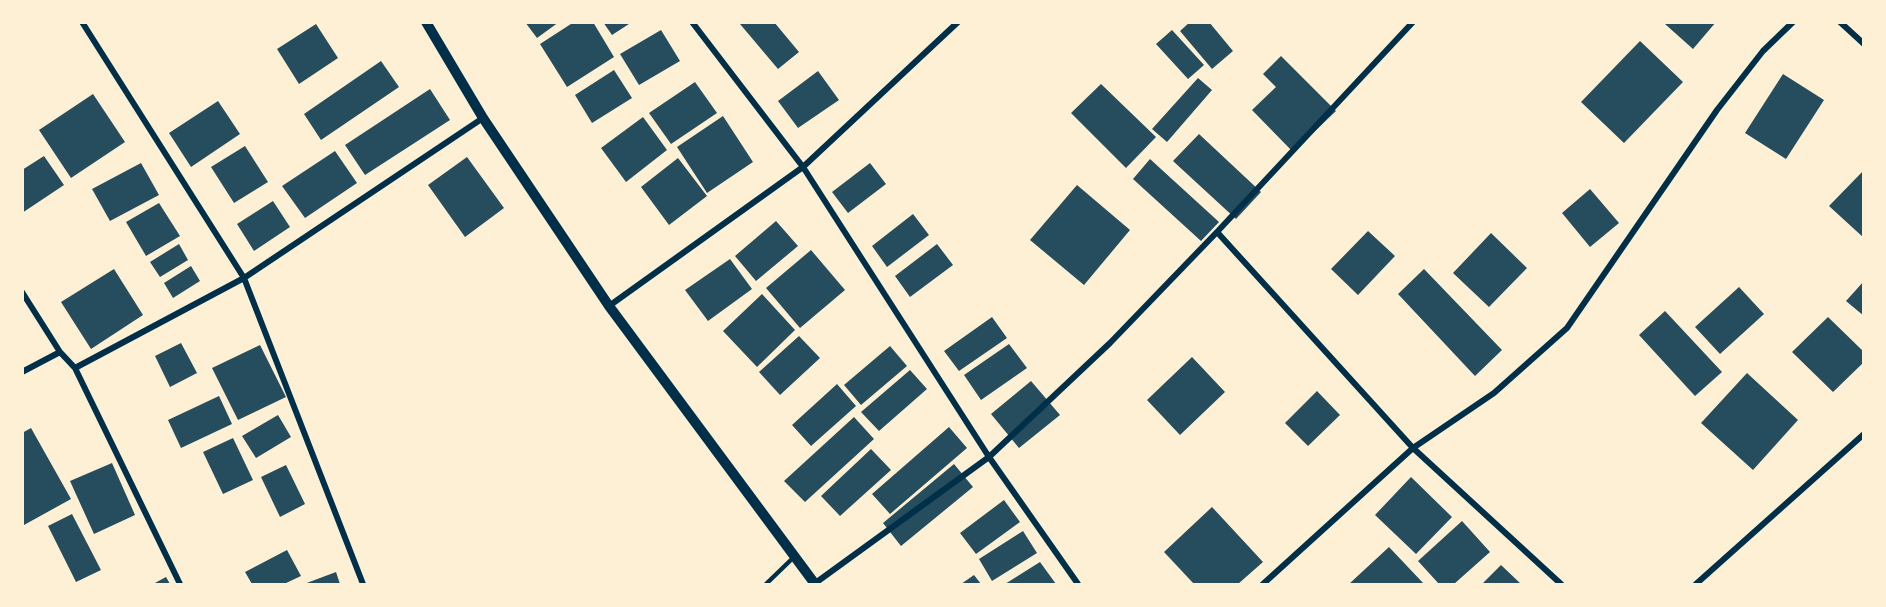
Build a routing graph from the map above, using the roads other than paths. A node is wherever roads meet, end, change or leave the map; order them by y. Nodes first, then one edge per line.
1 (82, 22) edge
2 (426, 22) edge
3 (692, 22) edge
4 (958, 22) edge
5 (1413, 22) edge
6 (1793, 22) edge
7 (1840, 22) edge
8 (1863, 44) edge
9 (483, 118) junction
10 (803, 167) junction
11 (1217, 232) junction
12 (244, 278) junction
13 (22, 292) edge
14 (609, 306) junction
15 (60, 352) junction
16 (75, 368) junction
17 (22, 372) edge
18 (1863, 434) edge
19 (1413, 448) junction
20 (989, 457) junction
21 (794, 557) junction
22 (815, 584) edge
23 (180, 585) edge
24 (363, 585) edge
25 (766, 585) edge
26 (1078, 585) edge
27 (1263, 585) edge
28 (1561, 585) edge
29 (1696, 585) edge

1 - 12 street
2 - 9 street
3 - 10 street
4 - 10 street
5 - 11 street
6 - 19 street
7 - 8 street
9 - 12 street
9 - 14 street
10 - 14 street
10 - 20 street
11 - 19 street
11 - 20 street
12 - 16 street
12 - 24 street
13 - 15 street
14 - 21 street
15 - 16 street
15 - 17 street
16 - 23 street
18 - 29 street
19 - 27 street
19 - 28 street
20 - 22 street
20 - 26 street
21 - 22 street
21 - 25 lane

